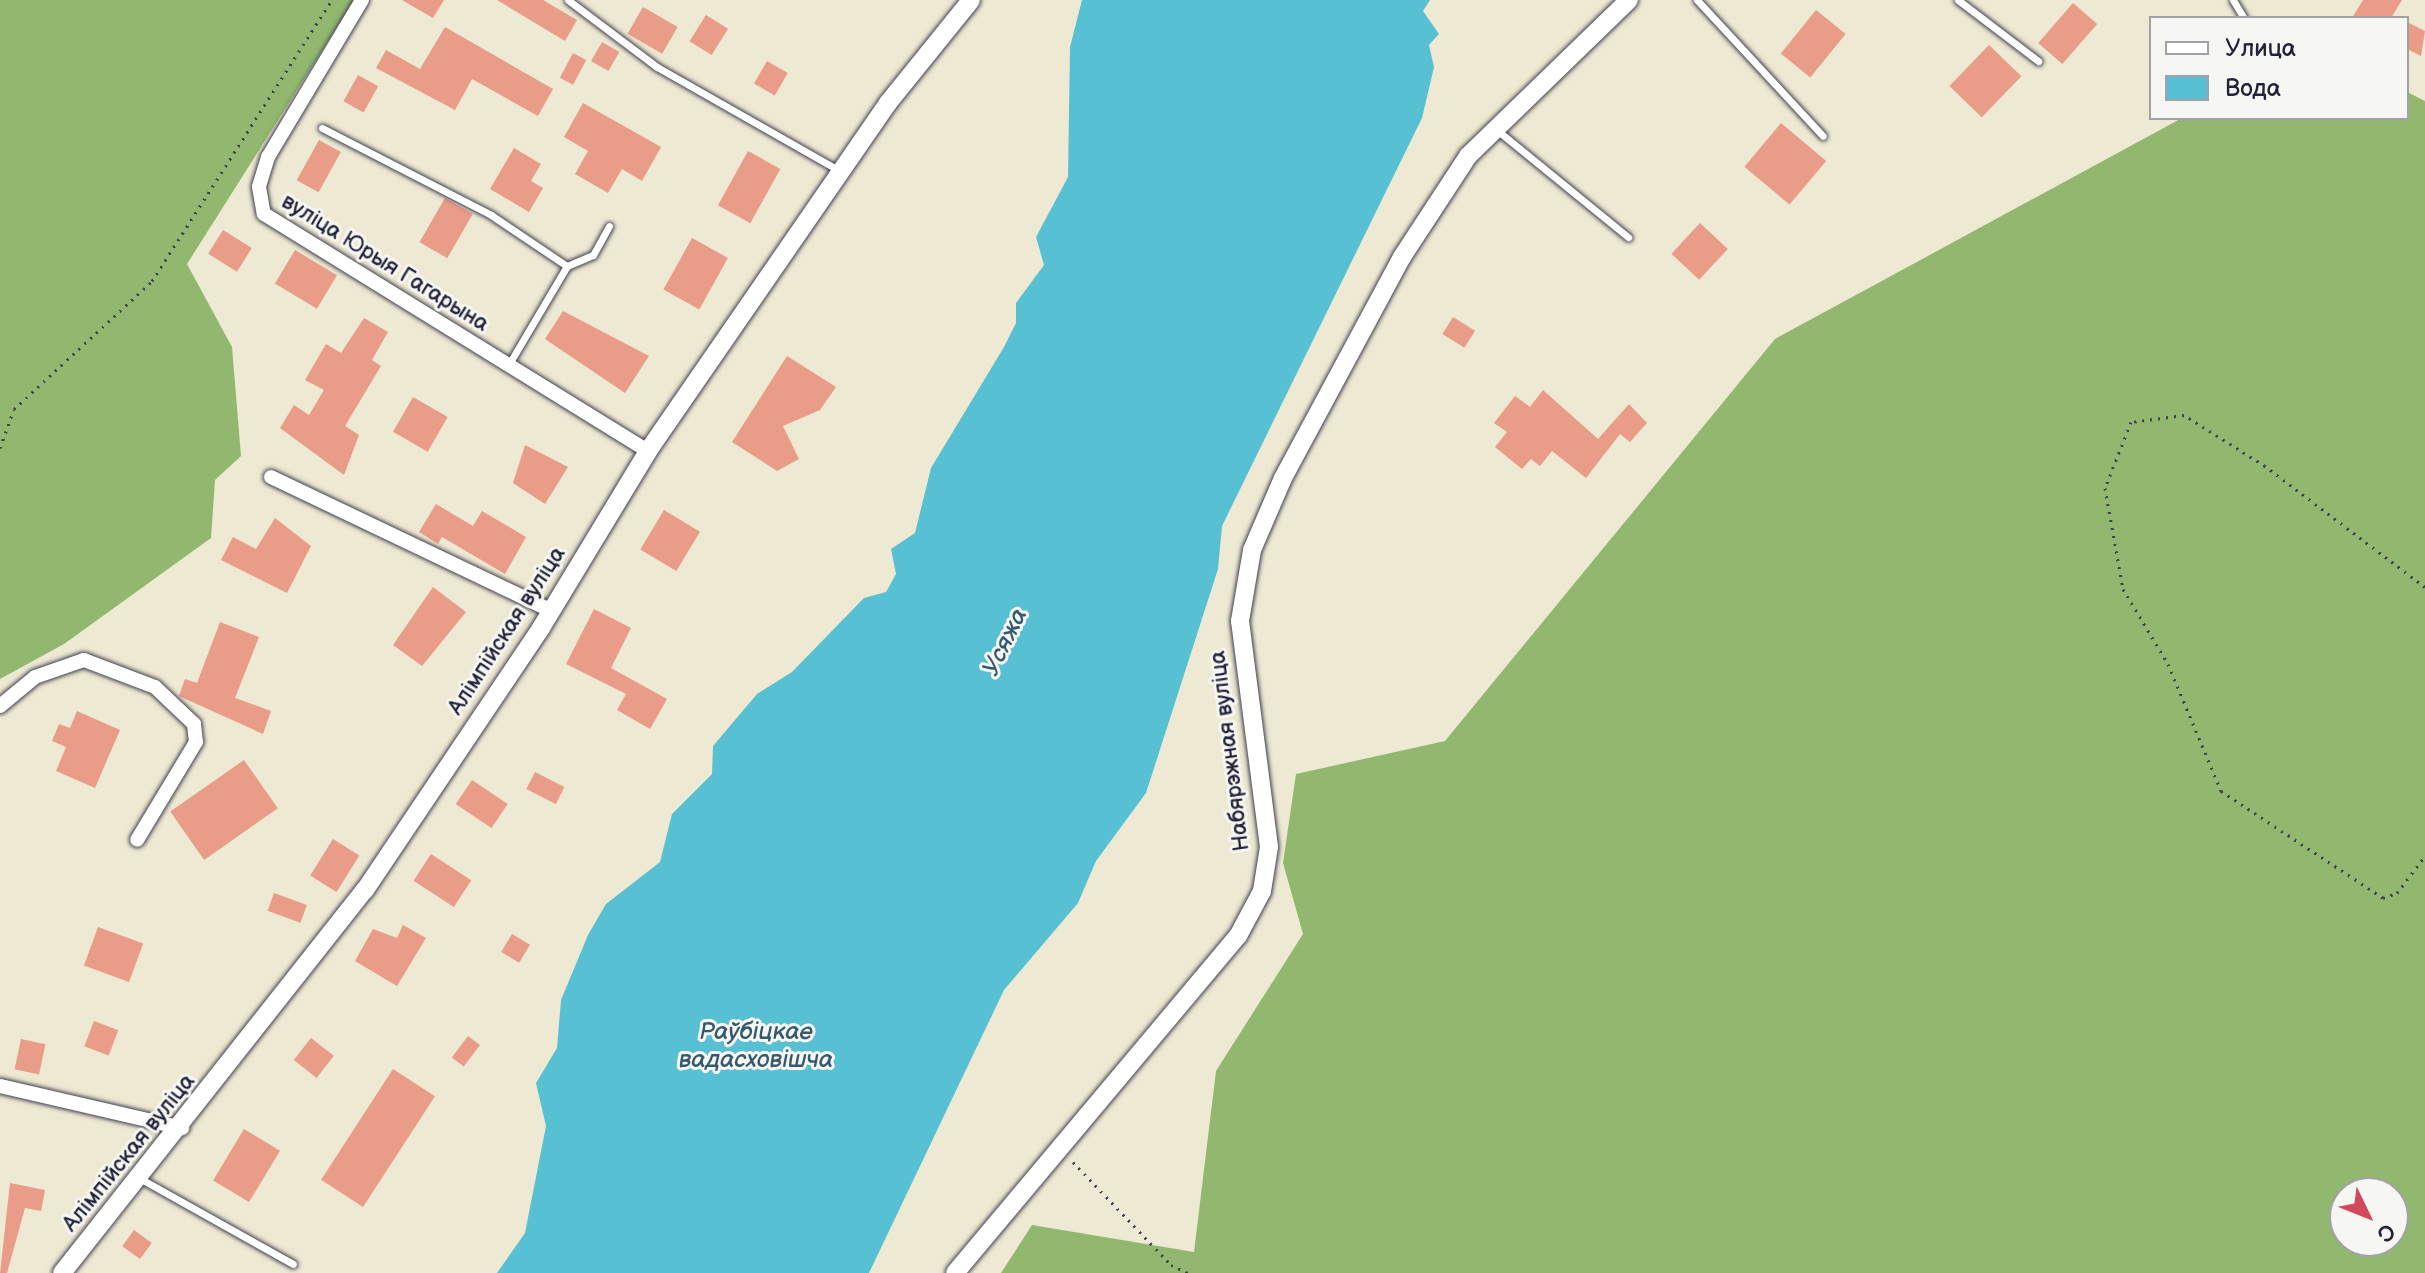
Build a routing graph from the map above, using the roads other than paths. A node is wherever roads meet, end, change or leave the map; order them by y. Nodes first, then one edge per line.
1 (362, 0) edge
2 (568, 0) edge
3 (971, 0) edge
4 (1629, 0) edge
5 (1697, 0) edge
6 (1958, 0) edge
7 (2038, 61) dead end
8 (1493, 127) junction
9 (322, 128) dead end
10 (1823, 136) dead end
11 (842, 172) junction
12 (609, 226) dead end
13 (1628, 237) dead end
14 (567, 266) junction
15 (508, 366) junction
16 (648, 451) junction
17 (271, 477) dead end
18 (552, 611) junction
19 (0, 706) edge
20 (137, 840) dead end
21 (0, 1086) edge
22 (182, 1128) junction
23 (141, 1179) junction
24 (293, 1264) dead end
25 (62, 1273) edge
26 (955, 1273) edge

1 - 15 street, вуліца Юрыя Гагарына
2 - 11 lane
3 - 11 street, Алімпійская вуліца
4 - 8 street, Набярэжная вуліца
5 - 10 lane
6 - 7 lane
8 - 13 lane
8 - 26 street, Набярэжная вуліца
9 - 14 lane
11 - 16 street, Алімпійская вуліца
12 - 14 lane
14 - 15 lane
15 - 16 street, вуліца Юрыя Гагарына
16 - 18 street, Алімпійская вуліца
17 - 18 street
18 - 22 street, Алімпійская вуліца
19 - 20 street
21 - 22 street
22 - 23 street, Алімпійская вуліца
23 - 24 lane
23 - 25 street, Алімпійская вуліца

